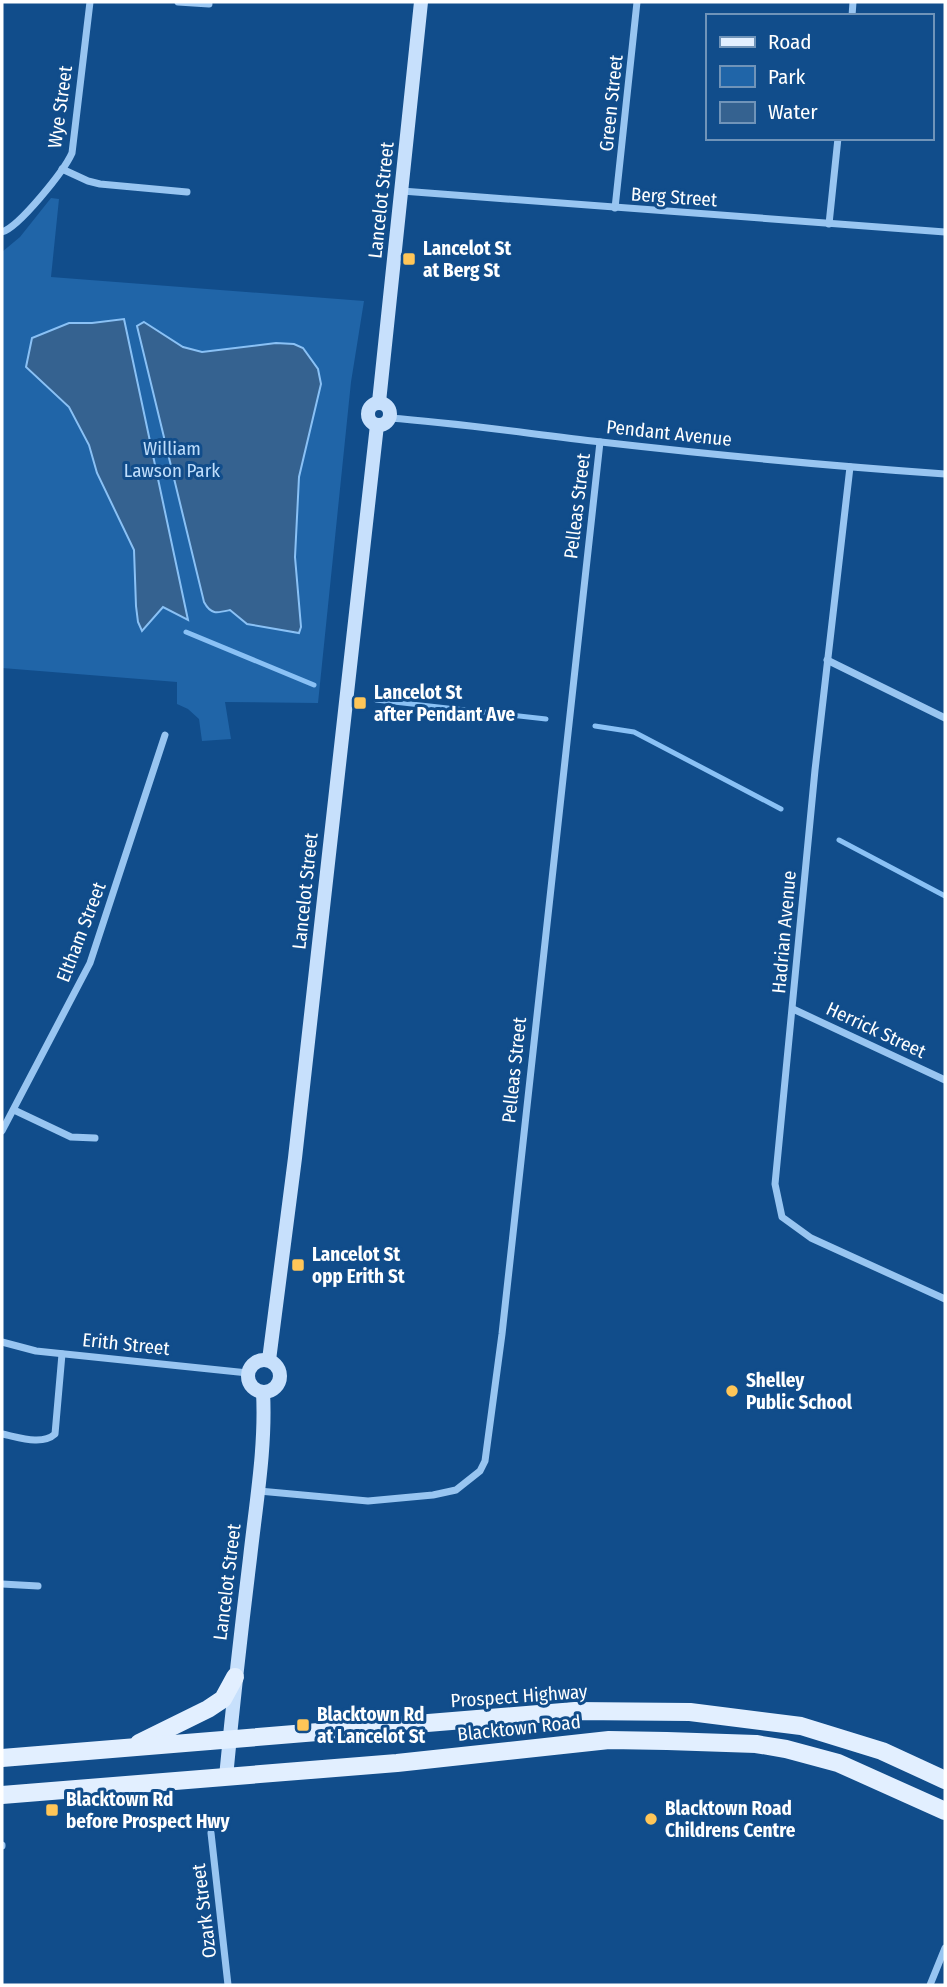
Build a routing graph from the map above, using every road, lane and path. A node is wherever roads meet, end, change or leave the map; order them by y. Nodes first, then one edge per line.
1 (90, 2) edge
2 (178, 2) edge
3 (421, 2) edge
4 (637, 2) edge
5 (209, 5) dead end
6 (838, 140) edge
7 (62, 169) junction
8 (401, 191) junction
9 (187, 192) dead end
10 (615, 208) junction
11 (829, 224) junction
12 (2, 232) edge
13 (945, 232) edge
14 (383, 422) junction
15 (600, 442) junction
16 (850, 467) junction
17 (945, 474) edge
18 (827, 660) junction
19 (945, 718) edge
20 (165, 735) dead end
21 (793, 1009) junction
22 (945, 1080) edge
23 (14, 1110) junction
24 (2, 1131) edge
25 (94, 1138) dead end
26 (945, 1299) edge
27 (2, 1342) edge
28 (62, 1354) junction
29 (269, 1360) junction
30 (248, 1373) junction
31 (263, 1392) junction
32 (2, 1434) edge
33 (258, 1490) junction
34 (2, 1584) edge
35 (38, 1586) dead end
36 (235, 1677) junction
37 (229, 1740) junction
38 (130, 1747) junction
39 (2, 1758) edge
40 (226, 1777) junction
41 (945, 1780) edge
42 (2, 1795) edge
43 (945, 1811) edge
44 (211, 1833) dead end
45 (945, 1948) edge
46 (228, 1985) edge
47 (930, 1985) edge

1 - 7 street, Wye Street
2 - 5 street
3 - 8 street, Lancelot Street
4 - 10 street, Green Street
6 - 11 street
7 - 9 street
7 - 12 street, Wye Street
8 - 10 street, Berg Street
8 - 14 street, Lancelot Street
10 - 11 street, Berg Street
11 - 13 street, Berg Street
14 - 15 street, Pendant Avenue
14 - 29 street, Lancelot Street
15 - 16 street, Pendant Avenue
15 - 33 street, Pelleas Street
16 - 17 street, Pendant Avenue
16 - 18 street, Hadrian Avenue
18 - 19 street
18 - 21 street, Hadrian Avenue
20 - 23 street, Eltham Street
21 - 22 street, Herrick Street
21 - 26 street, Hadrian Avenue
23 - 24 street, Eltham Street
23 - 25 street
27 - 28 street, Erith Street
28 - 30 street, Erith Street
28 - 32 street
29 - 30 street
29 - 31 street
30 - 31 street
31 - 33 street, Lancelot Street
33 - 36 street, Lancelot Street
34 - 35 street
36 - 37 street, Lancelot Street
36 - 38 main road
37 - 38 main road, Prospect Highway
37 - 40 street, Lancelot Street
37 - 41 main road, Prospect Highway
38 - 39 main road, Prospect Highway
40 - 42 main road, Blacktown Road
40 - 43 main road, Blacktown Road
44 - 46 street, Ozark Street
45 - 47 street

